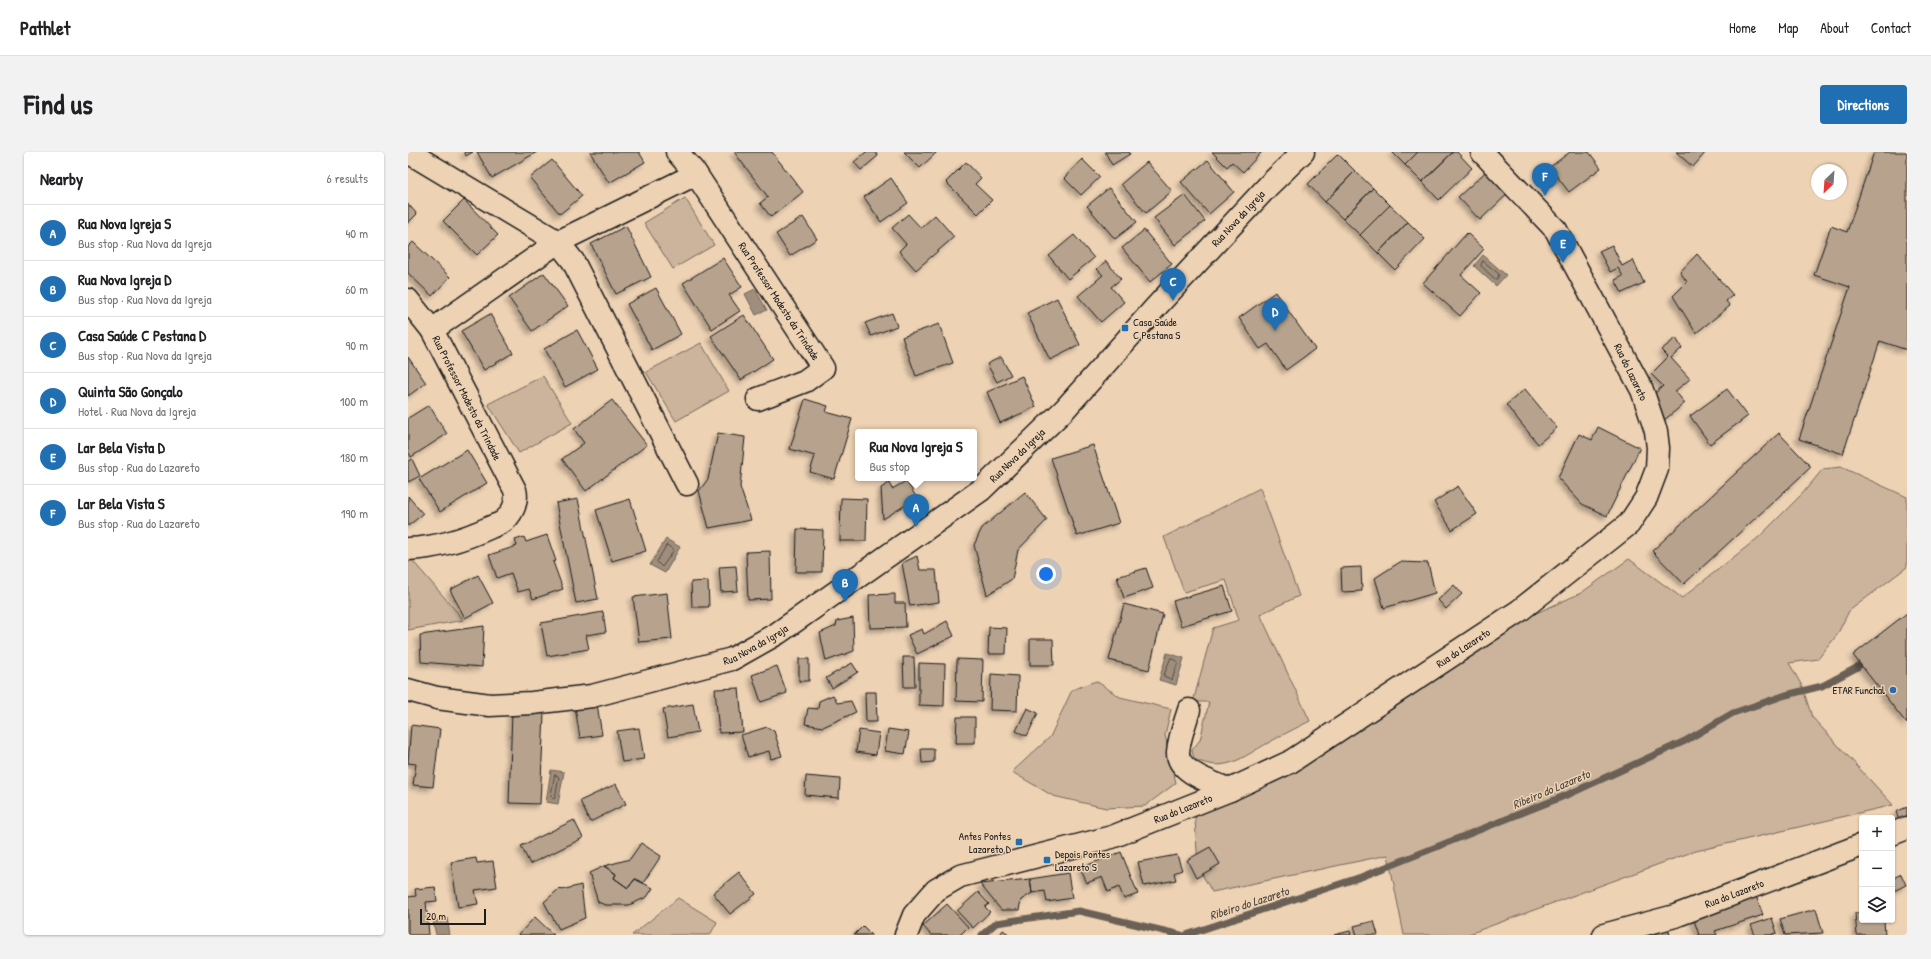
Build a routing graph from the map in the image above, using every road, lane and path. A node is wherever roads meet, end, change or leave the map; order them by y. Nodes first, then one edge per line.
1 (408, 152) edge
2 (677, 152) edge
3 (1303, 152) edge
4 (1482, 152) edge
5 (696, 174) junction
6 (558, 242) junction
7 (408, 300) edge
8 (432, 330) junction
9 (758, 399) dead end
10 (687, 484) dead end
11 (408, 549) edge
12 (408, 690) edge
13 (1188, 710) dead end
14 (1230, 790) junction
15 (1907, 828) edge
16 (1895, 833) edge
17 (1859, 846) edge
18 (906, 935) edge
19 (1604, 935) edge

1 - 6 street
2 - 5 street, Rua Professor Modesto da Trindade
3 - 12 street, Rua Nova da Igreja
4 - 14 street, Rua do Lazareto
5 - 6 street, Rua Professor Modesto da Trindade
5 - 9 street, Rua Professor Modesto da Trindade
6 - 8 street, Rua Professor Modesto da Trindade
6 - 10 street
7 - 8 street
8 - 11 street, Rua Professor Modesto da Trindade
13 - 14 street
14 - 18 street, Rua do Lazareto
15 - 16 street
17 - 19 street, Rua do Lazareto

